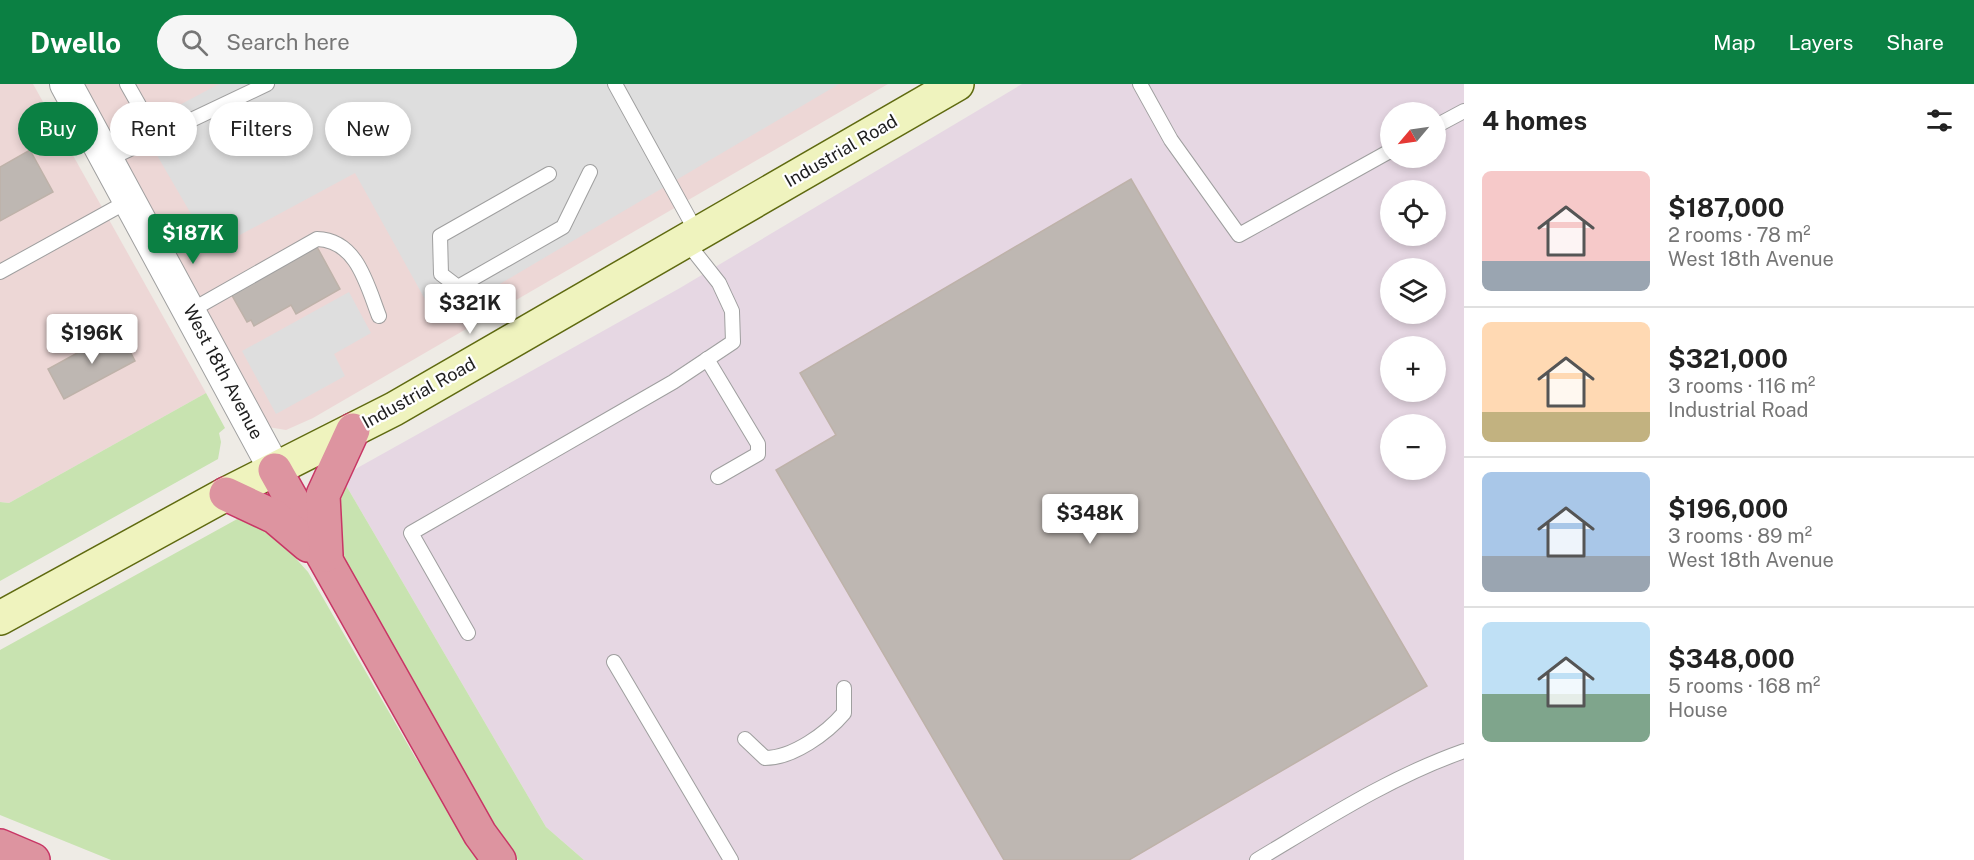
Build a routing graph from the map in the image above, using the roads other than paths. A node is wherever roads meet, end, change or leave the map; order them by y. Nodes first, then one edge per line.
1 (66, 84) edge
2 (127, 84) edge
3 (267, 84) edge
4 (615, 84) edge
5 (957, 84) edge
6 (1140, 84) edge
7 (137, 102) edge
8 (1464, 111) edge
9 (197, 118) edge
10 (1446, 121) edge
11 (116, 156) edge
12 (1380, 157) edge
13 (109, 159) junction
14 (590, 172) dead end
15 (549, 174) dead end
16 (130, 200) junction
17 (691, 236) junction
18 (0, 272) edge
19 (190, 311) junction
20 (379, 316) dead end
21 (707, 359) junction
22 (353, 430) junction
23 (276, 470) junction
24 (718, 477) dead end
25 (226, 494) junction
26 (326, 560) junction
27 (0, 618) edge
28 (468, 633) dead end
29 (614, 662) dead end
30 (844, 688) dead end
31 (745, 739) dead end
32 (1464, 751) edge
33 (0, 846) edge
34 (33, 860) edge
35 (499, 860) edge
36 (731, 860) edge
37 (1257, 860) edge

1 - 13 street, West 18th Avenue
2 - 7 lane
3 - 9 lane
4 - 17 lane
5 - 17 main road, Industrial Road
6 - 12 lane
8 - 10 lane
11 - 13 lane
13 - 16 street, West 18th Avenue
14 - 15 lane
16 - 18 lane
16 - 19 street, West 18th Avenue
17 - 21 lane
17 - 22 main road, Industrial Road
19 - 20 lane
19 - 23 street, West 18th Avenue
21 - 24 lane
21 - 28 lane
22 - 23 main road, Industrial Road
22 - 26 highway
23 - 25 main road, Industrial Road
23 - 26 highway
25 - 26 highway
25 - 27 main road, Industrial Road
26 - 35 highway
29 - 36 lane
30 - 31 lane
32 - 37 lane
33 - 34 highway

